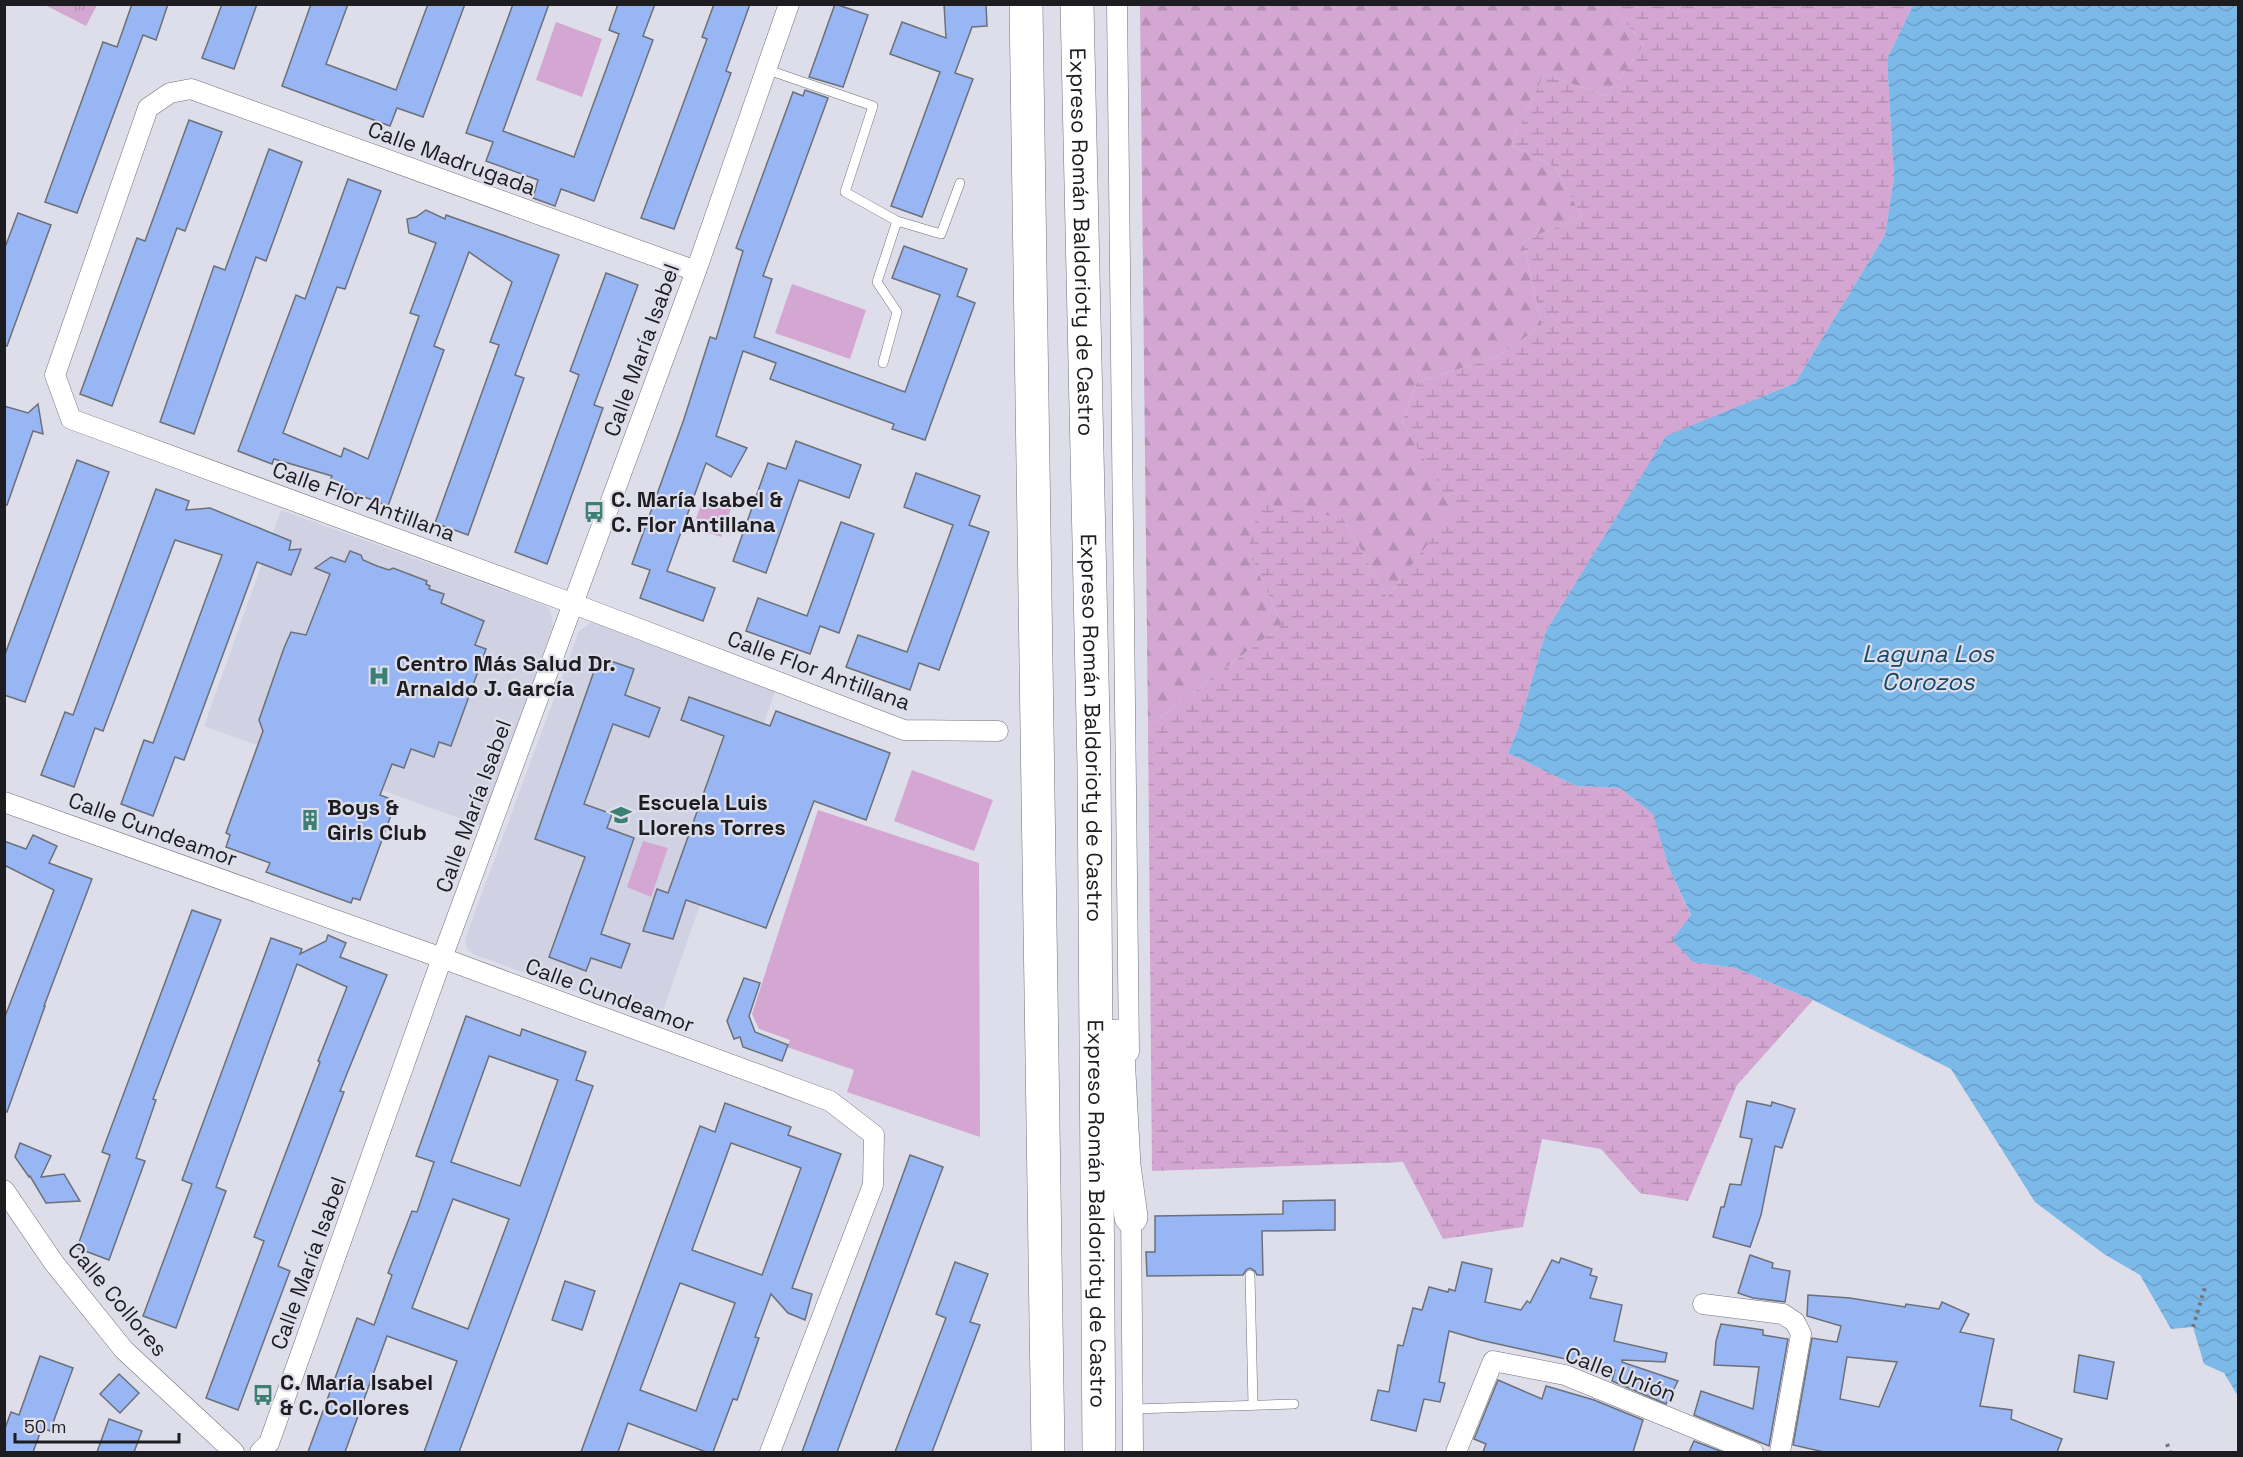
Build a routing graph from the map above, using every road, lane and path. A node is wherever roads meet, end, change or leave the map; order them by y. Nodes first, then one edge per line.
1 (789, 4) edge
2 (1026, 4) edge
3 (1077, 4) edge
4 (1117, 4) edge
5 (768, 70) junction
6 (191, 89) joint
7 (960, 183) dead end
8 (897, 221) junction
9 (696, 271) junction
10 (883, 363) dead end
11 (574, 604) junction
12 (998, 731) dead end
13 (1094, 766) junction
14 (4, 802) edge
15 (442, 958) junction
16 (4, 1190) edge
17 (1131, 1217) junction
18 (1250, 1275) dead end
19 (2205, 1287) dead end
20 (1703, 1304) dead end
21 (2193, 1327) dead end
22 (1294, 1404) dead end
23 (1253, 1405) junction
24 (1133, 1409) junction
25 (2167, 1444) dead end
26 (234, 1452) edge
27 (260, 1452) edge
28 (770, 1452) edge
29 (1048, 1452) edge
30 (1099, 1452) edge
31 (1133, 1452) edge
32 (1456, 1452) edge
33 (1753, 1452) edge
34 (1780, 1452) edge
35 (2170, 1452) edge

1 - 5 street, Calle María Isabel
2 - 29 highway
3 - 13 highway, Expreso Román Baldorioty de Castro
4 - 17 street
5 - 8 lane
5 - 9 street, Calle María Isabel
6 - 9 street, Calle Madrugada
6 - 11 street, Calle Flor Antillana
7 - 8 lane
8 - 10 lane
9 - 11 street, Calle María Isabel
11 - 12 street, Calle Flor Antillana
11 - 15 street, Calle María Isabel
13 - 17 highway
13 - 30 highway, Expreso Román Baldorioty de Castro
14 - 15 street, Calle Cundeamor
15 - 27 street, Calle María Isabel
15 - 28 street, Calle Cundeamor
16 - 26 street, Calle Collores
17 - 24 street
18 - 23 lane
19 - 21 path
20 - 34 street
22 - 23 lane
23 - 24 lane
24 - 31 street
25 - 35 path
32 - 33 street, Calle Unión

